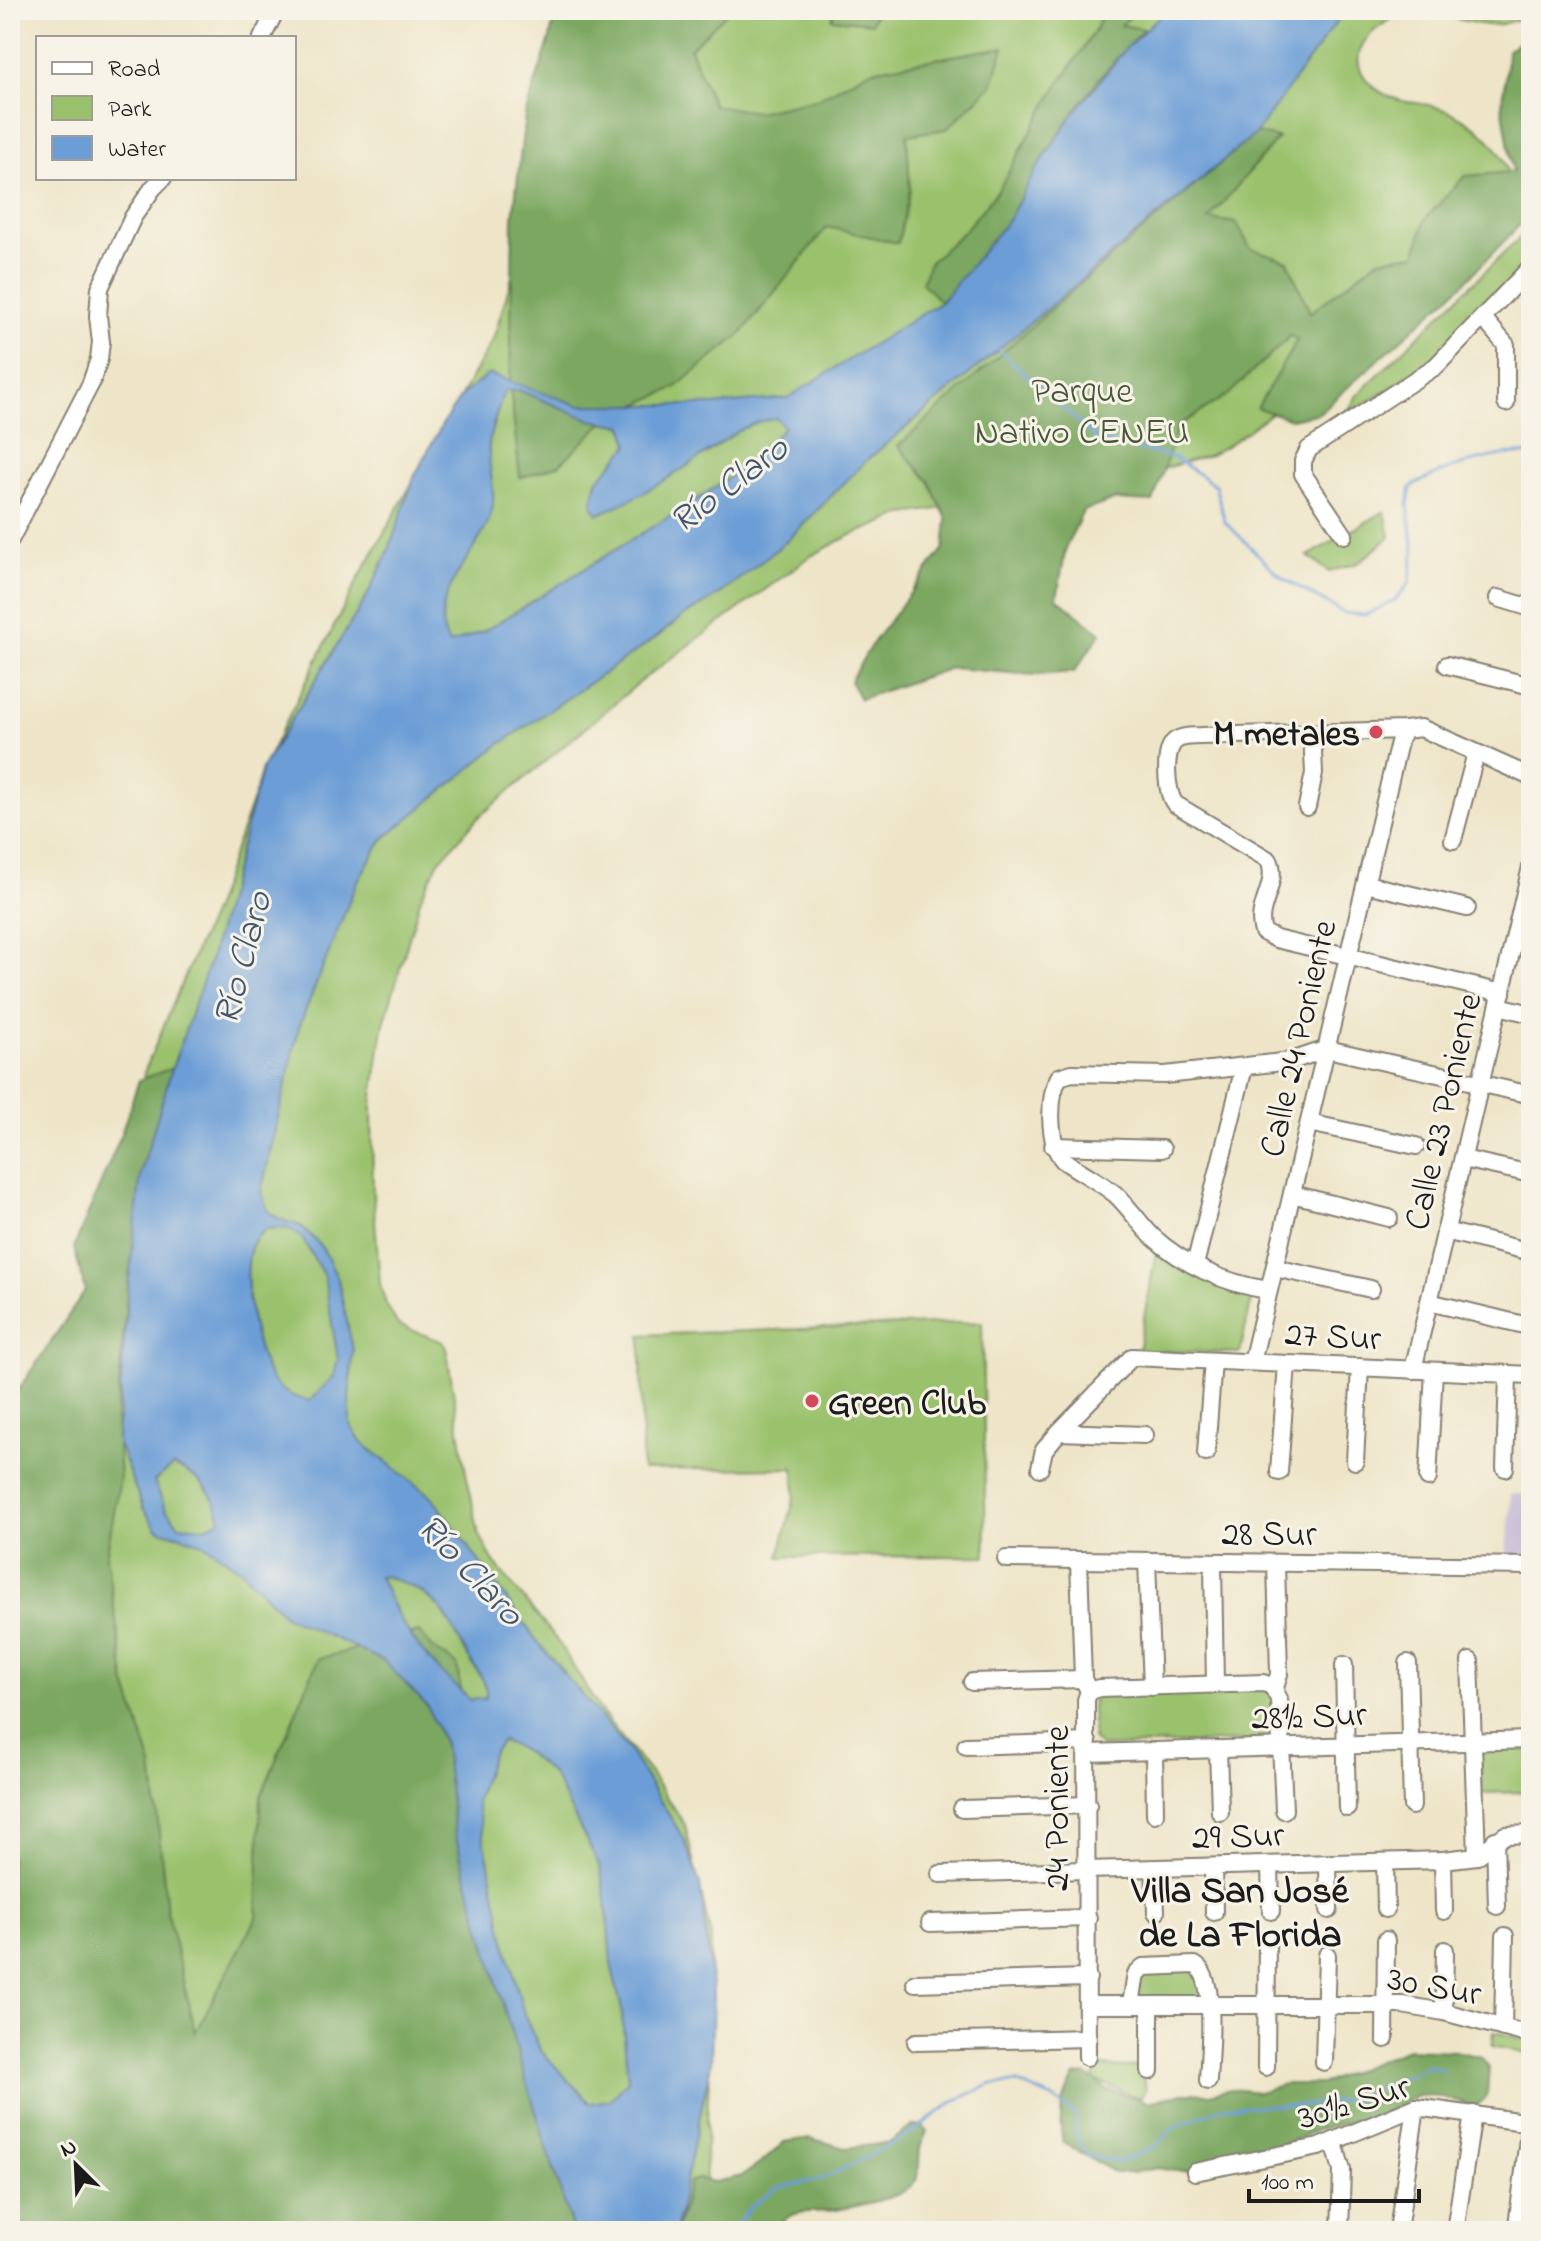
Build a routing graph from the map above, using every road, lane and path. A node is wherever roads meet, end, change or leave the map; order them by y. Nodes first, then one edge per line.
1 (276, 10) edge
2 (263, 36) edge
3 (161, 180) edge
4 (1531, 267) edge
5 (1525, 286) edge
6 (1483, 318) junction
7 (1506, 403) dead end
8 (1344, 535) dead end
9 (10, 540) edge
10 (1498, 598) dead end
11 (1531, 608) edge
12 (1447, 665) dead end
13 (1531, 686) edge
14 (1405, 730) junction
15 (1312, 732) junction
16 (1476, 753) junction
17 (1531, 777) edge
18 (1307, 807) dead end
19 (1453, 840) dead end
20 (1531, 867) edge
21 (1366, 884) junction
22 (1467, 908) dead end
23 (1523, 936) edge
24 (1348, 954) junction
25 (1500, 999) junction
26 (1531, 1014) edge
27 (1327, 1049) junction
28 (1244, 1067) junction
29 (1480, 1084) junction
30 (1531, 1095) edge
31 (1309, 1123) junction
32 (1416, 1146) dead end
33 (1162, 1149) dead end
34 (1055, 1150) junction
35 (1463, 1159) junction
36 (1531, 1174) edge
37 (1292, 1194) junction
38 (1389, 1218) dead end
39 (1445, 1231) junction
40 (1531, 1252) edge
41 (1195, 1265) junction
42 (1275, 1268) junction
43 (1371, 1289) dead end
44 (1268, 1290) junction
45 (1429, 1302) junction
46 (1524, 1325) dead end
47 (1213, 1361) junction
48 (1252, 1362) junction
49 (1287, 1364) junction
50 (1360, 1367) junction
51 (1413, 1370) junction
52 (1434, 1371) junction
53 (1508, 1374) junction
54 (1531, 1375) edge
55 (1059, 1432) junction
56 (1145, 1435) dead end
57 (1206, 1453) dead end
58 (1355, 1461) dead end
59 (1040, 1468) dead end
60 (1505, 1468) dead end
61 (1279, 1472) dead end
62 (1428, 1478) dead end
63 (1006, 1559) dead end
64 (1079, 1561) junction
65 (1147, 1561) junction
66 (1276, 1563) junction
67 (1213, 1564) junction
68 (1531, 1566) edge
69 (1470, 1661) dead end
70 (1408, 1663) dead end
71 (1344, 1665) dead end
72 (972, 1682) dead end
73 (1086, 1685) junction
74 (1215, 1685) junction
75 (1152, 1687) junction
76 (1275, 1688) junction
77 (1531, 1740) edge
78 (1473, 1742) junction
79 (1410, 1744) junction
80 (1346, 1745) junction
81 (966, 1746) dead end
82 (1088, 1747) junction
83 (1281, 1747) junction
84 (1218, 1749) junction
85 (1154, 1751) junction
86 (1088, 1805) junction
87 (1412, 1806) dead end
88 (1347, 1808) dead end
89 (962, 1809) dead end
90 (1284, 1810) dead end
91 (1220, 1812) dead end
92 (1155, 1814) dead end
93 (1531, 1834) edge
94 (1495, 1840) junction
95 (1477, 1856) junction
96 (1443, 1860) junction
97 (1385, 1862) junction
98 (1328, 1864) junction
99 (1270, 1865) junction
100 (1213, 1867) junction
101 (1088, 1869) junction
102 (1154, 1869) junction
103 (940, 1874) dead end
104 (1497, 1906) dead end
105 (1386, 1909) dead end
106 (1329, 1910) dead end
107 (1271, 1911) dead end
108 (1444, 1911) dead end
109 (1156, 1912) dead end
110 (1214, 1912) dead end
111 (1088, 1918) junction
112 (930, 1923) dead end
113 (1505, 1936) dead end
114 (1267, 1940) dead end
115 (1386, 1940) dead end
116 (1445, 1950) dead end
117 (1327, 1955) dead end
118 (1088, 1978) junction
119 (915, 1983) dead end
120 (1131, 2004) junction
121 (1088, 2005) junction
122 (1150, 2005) junction
123 (1210, 2005) junction
124 (1266, 2005) junction
125 (1326, 2005) junction
126 (1385, 2005) junction
127 (1444, 2012) junction
128 (1503, 2028) junction
129 (1531, 2035) edge
130 (1088, 2038) junction
131 (1385, 2039) dead end
132 (916, 2042) dead end
133 (1087, 2057) dead end
134 (1324, 2062) dead end
135 (1266, 2067) dead end
136 (1150, 2071) dead end
137 (1208, 2081) dead end
138 (1416, 2107) junction
139 (1473, 2114) junction
140 (1530, 2123) edge
141 (1334, 2143) junction
142 (1195, 2172) dead end
143 (1517, 2226) dead end
144 (1340, 2231) edge
145 (1398, 2231) edge
146 (1455, 2231) edge

1 - 2 street
3 - 9 street
4 - 5 street
5 - 6 street
6 - 7 street
6 - 8 street
10 - 11 street
12 - 13 street
14 - 15 street
14 - 16 street
14 - 21 street, Calle 24 Poniente
15 - 18 street
15 - 24 street
16 - 17 street
16 - 19 street
20 - 23 street, Calle 23 Poniente
21 - 22 street
21 - 24 street, Calle 24 Poniente
23 - 25 street, Calle 23 Poniente
24 - 25 street
24 - 27 street, Calle 24 Poniente
25 - 26 street
25 - 29 street, Calle 23 Poniente
27 - 28 street
27 - 29 street
27 - 31 street, Calle 24 Poniente
28 - 34 street
28 - 41 street
29 - 30 street
29 - 35 street, Calle 23 Poniente
31 - 32 street
31 - 37 street, Calle 24 Poniente
33 - 34 street
34 - 41 street
35 - 36 street
35 - 39 street, Calle 23 Poniente
37 - 38 street
37 - 42 street, Calle 24 Poniente
39 - 40 street
39 - 45 street, Calle 23 Poniente
41 - 44 street
42 - 43 street
42 - 44 street, Calle 24 Poniente
44 - 48 street, Calle 24 Poniente
45 - 46 street
45 - 51 street, Calle 23 Poniente
47 - 48 street, 27 Sur
47 - 55 street, 27 Sur
47 - 57 street
48 - 49 street, 27 Sur
49 - 50 street, 27 Sur
49 - 61 street
50 - 51 street, 27 Sur
50 - 58 street
51 - 52 street, 27 Sur
52 - 53 street, 27 Sur
52 - 62 street
53 - 54 street, 27 Sur
53 - 60 street
55 - 56 street
55 - 59 street
63 - 64 street, 28 Sur
64 - 65 street, 28 Sur
64 - 73 street, 24 Poniente
65 - 67 street, 28 Sur
65 - 75 street
66 - 67 street, 28 Sur
66 - 68 street, 28 Sur
66 - 76 street
67 - 74 street
69 - 78 street
70 - 79 street
71 - 80 street
72 - 73 street
73 - 75 street
73 - 82 street, 24 Poniente
74 - 75 street
74 - 76 street
76 - 83 street
77 - 78 street, 28½ Sur
78 - 79 street, 28½ Sur
78 - 95 street
79 - 80 street, 28½ Sur
79 - 87 street
80 - 83 street, 28½ Sur
80 - 88 street
81 - 82 street, 28½ Sur
82 - 85 street, 28½ Sur
82 - 86 street, 24 Poniente
83 - 84 street, 28½ Sur
83 - 90 street
84 - 85 street, 28½ Sur
84 - 91 street
85 - 92 street
86 - 89 street
86 - 101 street, 24 Poniente
93 - 94 street
94 - 95 street
94 - 104 street
95 - 96 street, 29 Sur
96 - 97 street, 29 Sur
96 - 108 street
97 - 98 street, 29 Sur
97 - 105 street
98 - 99 street, 29 Sur
98 - 106 street
99 - 100 street, 29 Sur
99 - 107 street
100 - 102 street, 29 Sur
100 - 110 street
101 - 102 street, 29 Sur
101 - 103 street, 29 Sur
101 - 111 street, 24 Poniente
102 - 109 street
111 - 112 street
111 - 118 street, 24 Poniente
113 - 128 street
114 - 124 street
115 - 126 street
116 - 127 street
117 - 125 street
118 - 119 street
118 - 121 street, 24 Poniente
120 - 121 street, 30 Sur
120 - 122 street, 30 Sur
120 - 123 street
121 - 130 street, 24 Poniente
122 - 123 street, 30 Sur
122 - 136 street
123 - 124 street, 30 Sur
123 - 137 street
124 - 125 street, 30 Sur
124 - 135 street
125 - 126 street, 30 Sur
125 - 134 street
126 - 127 street, 30 Sur
126 - 131 street
127 - 128 street, 30 Sur
128 - 129 street, 30 Sur
130 - 132 street
130 - 133 street, 24 Poniente
138 - 139 street, 30½ Sur
138 - 141 street, 30½ Sur
138 - 145 street
139 - 140 street, 30½ Sur
139 - 146 street
140 - 143 street
141 - 142 street, 30½ Sur
141 - 144 street

